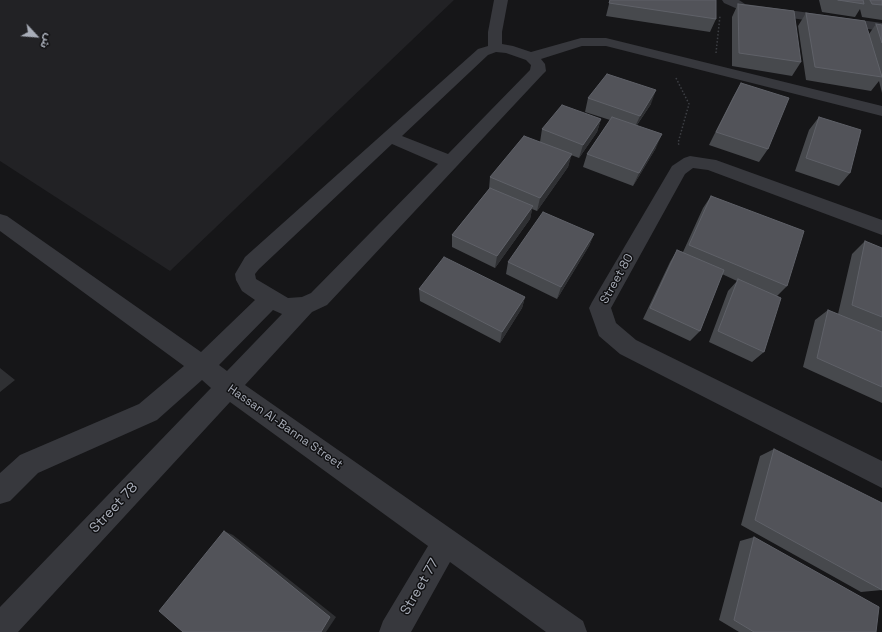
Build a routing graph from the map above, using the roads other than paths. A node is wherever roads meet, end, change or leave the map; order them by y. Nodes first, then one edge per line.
1 (501, 0) edge
2 (731, 2) edge
3 (882, 27) edge
4 (495, 48) junction
5 (530, 57) junction
6 (882, 111) edge
7 (390, 137) junction
8 (450, 162) junction
9 (0, 221) edge
10 (882, 228) edge
11 (271, 298) junction
12 (304, 306) junction
13 (202, 366) junction
14 (228, 388) junction
15 (882, 475) edge
16 (0, 491) edge
17 (446, 542) junction
18 (0, 628) edge
19 (394, 632) edge
20 (572, 632) edge

1 - 4 street
2 - 3 street
4 - 5 street
4 - 7 street
5 - 6 street
5 - 8 street
7 - 8 street
7 - 11 street
8 - 12 street
9 - 13 street, Hassan Al-Banna Street
10 - 15 street, Street 80
11 - 12 street
11 - 13 street
12 - 14 street, Street 78
13 - 14 street, Hassan Al-Banna Street
13 - 16 street
14 - 17 street, Hassan Al-Banna Street
14 - 18 street, Street 78
17 - 19 street, Street 77
17 - 20 street, Hassan Al-Banna Street

